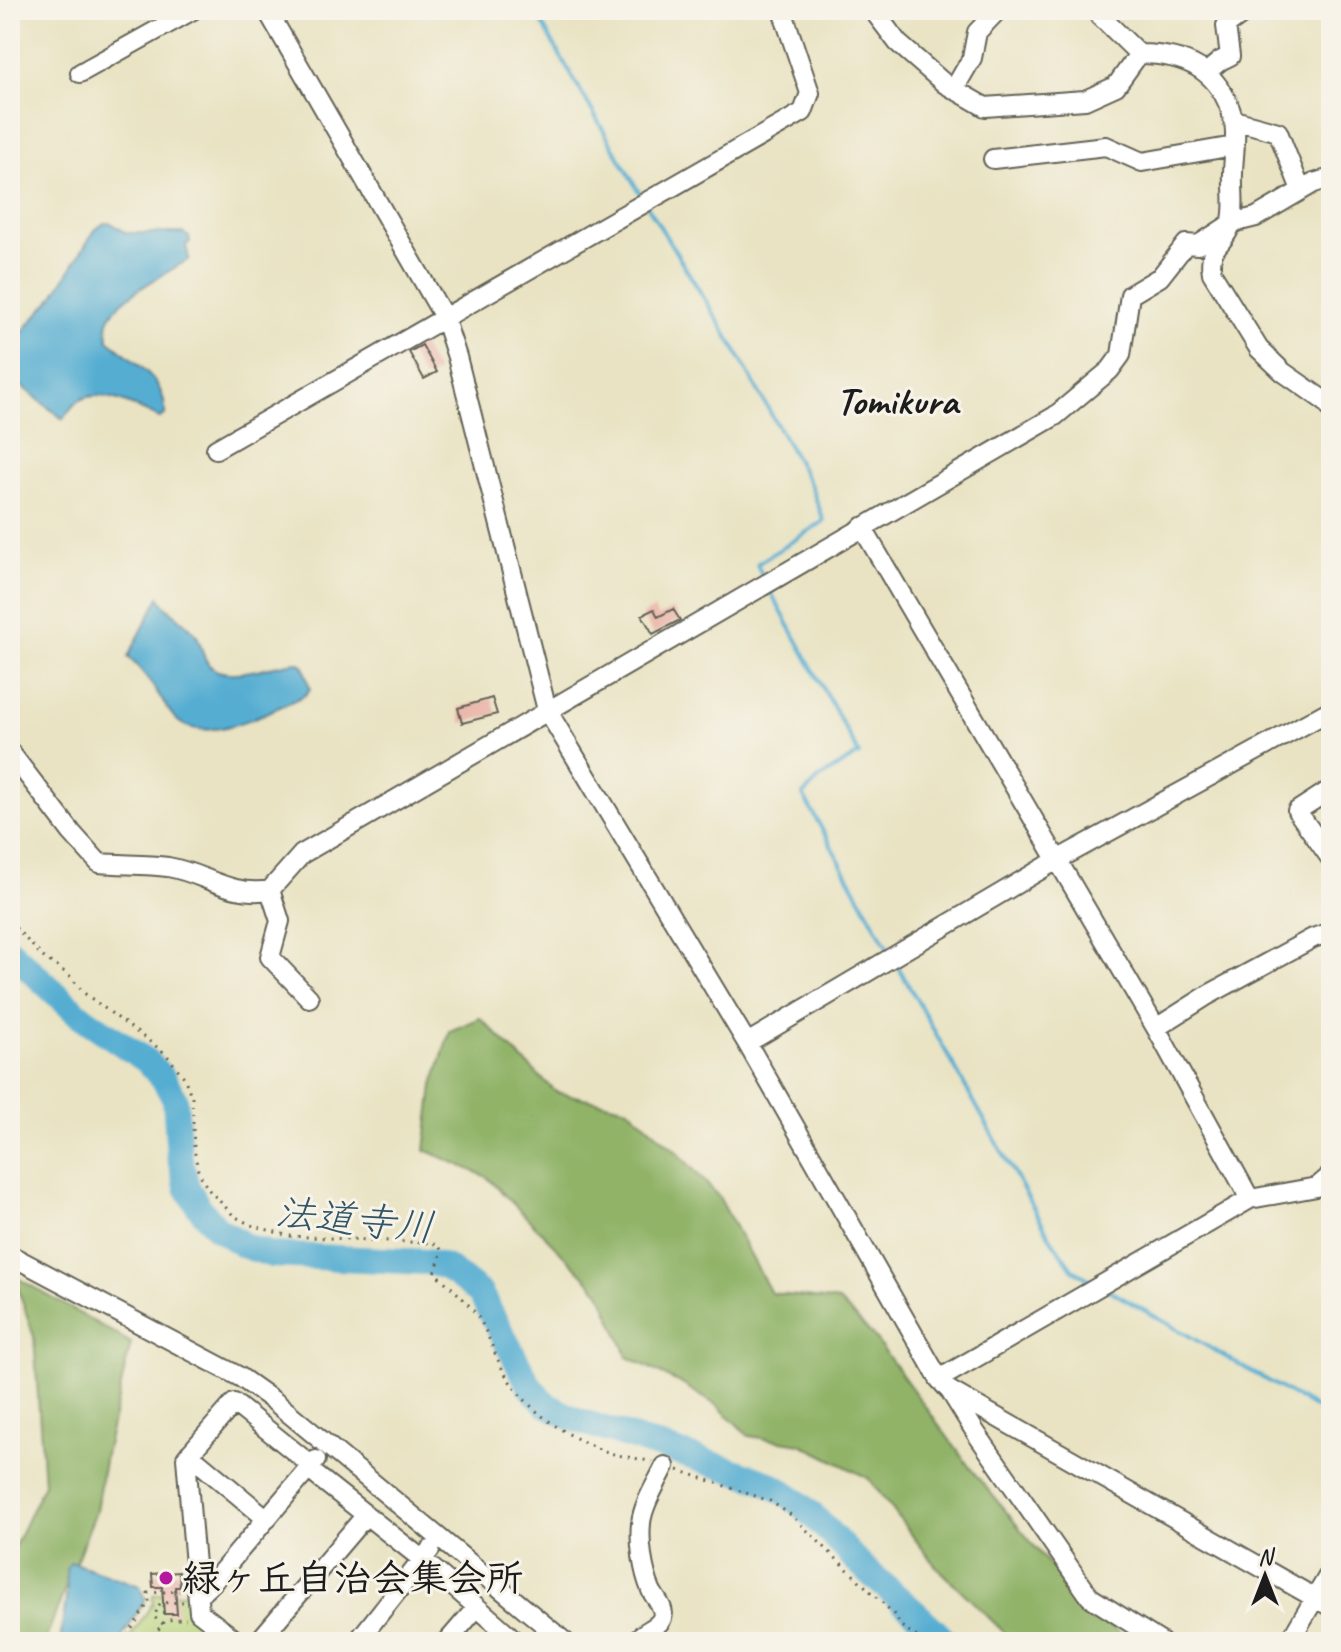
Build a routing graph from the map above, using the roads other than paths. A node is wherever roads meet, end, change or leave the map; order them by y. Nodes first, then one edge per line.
1 (193, 10) edge
2 (267, 10) edge
3 (782, 10) edge
4 (873, 10) edge
5 (998, 10) edge
6 (1094, 10) edge
7 (1242, 10) edge
8 (1139, 54) junction
9 (1207, 72) junction
10 (80, 73) dead end
11 (954, 89) junction
12 (1234, 120) junction
13 (1234, 146) junction
14 (993, 159) dead end
15 (1331, 178) edge
16 (1301, 190) junction
17 (1232, 223) junction
18 (444, 317) junction
19 (1331, 409) edge
20 (216, 449) dead end
21 (862, 527) junction
22 (547, 710) junction
23 (1331, 710) edge
24 (10, 752) edge
25 (1331, 789) edge
26 (1331, 859) edge
27 (1057, 860) junction
28 (270, 890) junction
29 (1331, 932) edge
30 (309, 998) dead end
31 (1156, 1028) junction
32 (747, 1043) junction
33 (1331, 1175) edge
34 (1250, 1199) junction
35 (10, 1255) edge
36 (944, 1384) junction
37 (328, 1445) junction
38 (189, 1454) junction
39 (665, 1466) dead end
40 (310, 1467) junction
41 (366, 1515) junction
42 (267, 1519) junction
43 (440, 1538) junction
44 (423, 1560) junction
45 (1331, 1571) edge
46 (197, 1592) junction
47 (1323, 1603) edge
48 (477, 1607) junction
49 (361, 1641) edge
50 (238, 1642) edge
51 (258, 1642) edge
52 (447, 1642) edge
53 (517, 1642) edge
54 (565, 1642) edge
55 (635, 1642) edge
56 (1161, 1642) edge
57 (1289, 1642) edge

1 - 10 street
2 - 18 street
3 - 18 street
4 - 11 street
5 - 11 street
6 - 8 street
7 - 9 street
8 - 9 street
8 - 11 street
9 - 12 street
12 - 13 street
12 - 16 street
13 - 14 street
13 - 17 street
15 - 16 street
16 - 17 street
17 - 19 street
17 - 21 street
18 - 20 street
18 - 22 street
21 - 22 street
21 - 27 street
22 - 28 street
22 - 32 street
23 - 27 street
24 - 28 street
25 - 26 street
27 - 31 street
27 - 32 street
28 - 30 street
29 - 31 street
31 - 34 street
32 - 36 street
33 - 34 street
34 - 36 street
35 - 37 street
36 - 47 street
36 - 56 street
37 - 40 street
37 - 43 street
38 - 40 street
38 - 42 street
38 - 46 street
39 - 55 street
40 - 41 street
40 - 42 street
41 - 44 street
41 - 51 street
42 - 46 street
43 - 44 street
43 - 54 street
44 - 48 street
44 - 49 street
45 - 47 street
46 - 50 street
47 - 57 street
48 - 52 street
48 - 53 street

